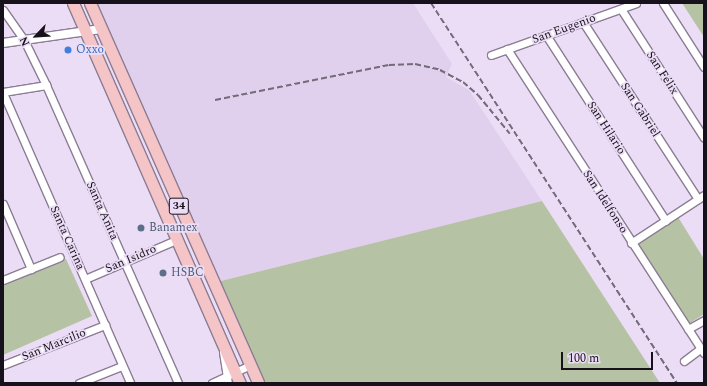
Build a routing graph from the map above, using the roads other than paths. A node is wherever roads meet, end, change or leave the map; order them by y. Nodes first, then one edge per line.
1 (73, 3) edge
2 (90, 3) edge
3 (636, 3) edge
4 (663, 3) edge
5 (621, 9) junction
6 (3, 10) edge
7 (583, 22) junction
8 (101, 29) junction
9 (86, 31) junction
10 (546, 35) junction
11 (24, 40) junction
12 (3, 43) edge
13 (507, 49) junction
14 (491, 55) dead end
15 (704, 67) edge
16 (46, 85) junction
17 (3, 92) edge
18 (704, 138) edge
19 (701, 197) edge
20 (3, 204) edge
21 (666, 221) junction
22 (176, 240) junction
23 (632, 243) junction
24 (60, 257) dead end
25 (124, 262) junction
26 (31, 269) junction
27 (85, 279) junction
28 (3, 280) edge
29 (704, 320) edge
30 (105, 325) junction
31 (688, 329) junction
32 (702, 350) edge
33 (684, 361) dead end
34 (3, 366) edge
35 (122, 366) junction
36 (250, 366) junction
37 (230, 377) edge
38 (254, 382) edge
39 (79, 383) edge
40 (130, 383) edge
41 (178, 383) edge
42 (212, 383) edge
43 (240, 383) edge

1 - 9 main road, 34
2 - 8 main road, 34
3 - 5 street, San Eugenio
4 - 15 street
5 - 7 street, San Eugenio
5 - 18 street, San Félix
6 - 11 street, Santa Anita
7 - 10 street, San Eugenio
7 - 19 street, San Gabriel
8 - 9 street
8 - 36 main road, 34
9 - 11 street
9 - 22 main road, 34
10 - 13 street, San Eugenio
10 - 21 street, San Hilario
11 - 12 street
11 - 16 street, Santa Anita
13 - 14 street, San Eugenio
13 - 23 street, San Idelfonso
16 - 17 street
16 - 25 street, Santa Anita
17 - 27 street, Santa Carina
19 - 21 street
20 - 26 street
21 - 23 street
22 - 25 street, San Isidro
22 - 37 main road, 34
23 - 31 street, San Idelfonso
24 - 26 street
25 - 27 street, San Isidro
25 - 41 street, Santa Anita
26 - 28 street
27 - 30 street, Santa Carina
29 - 31 street
30 - 34 street, San Marcilio
30 - 35 street, Santa Carina
31 - 32 street, San Idelfonso
32 - 33 street
35 - 39 street
35 - 40 street, Santa Carina
36 - 37 street
36 - 38 main road, 34
37 - 42 street
37 - 43 main road, 34

